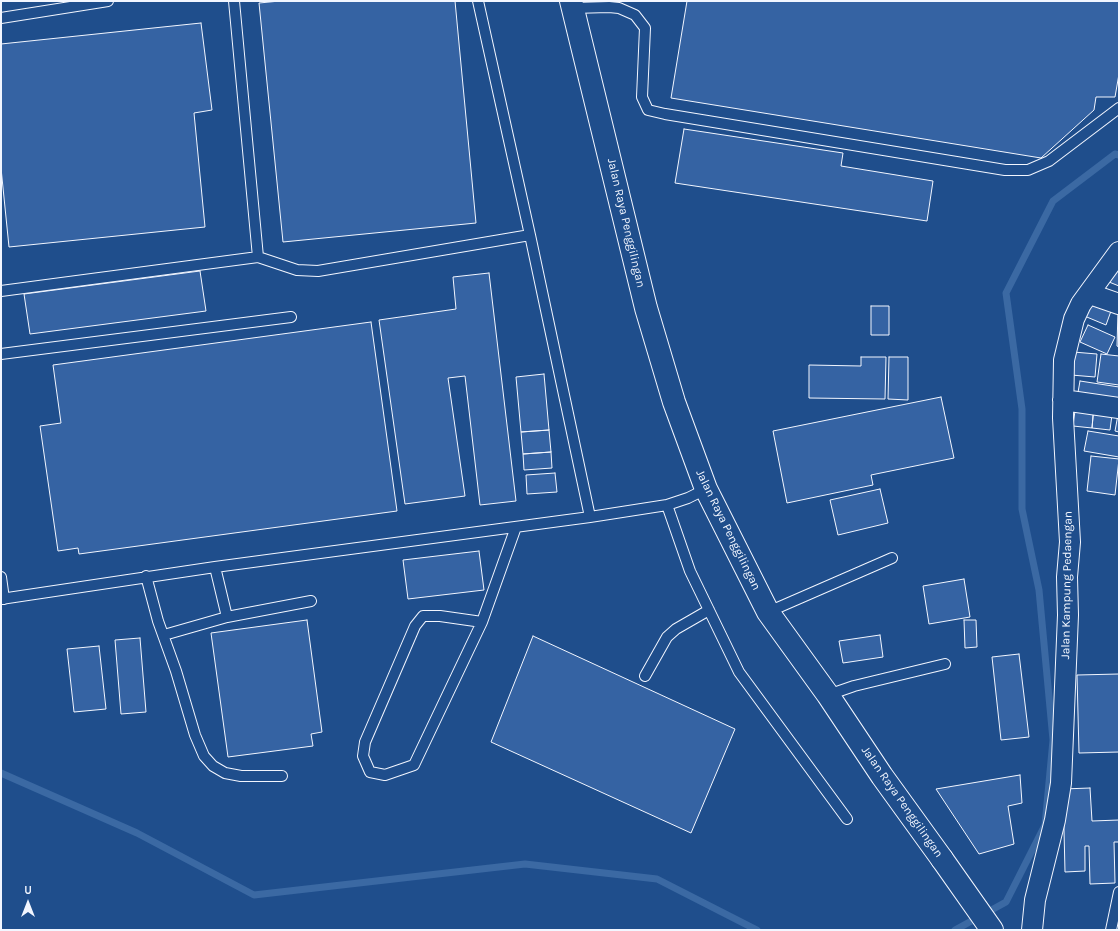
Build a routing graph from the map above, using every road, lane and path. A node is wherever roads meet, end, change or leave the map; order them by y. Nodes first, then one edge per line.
1 (108, 1) edge
2 (234, 1) edge
3 (478, 1) edge
4 (572, 5) edge
5 (1, 18) edge
6 (1119, 108) edge
7 (530, 235) junction
8 (1119, 252) edge
9 (258, 257) junction
10 (1, 291) edge
11 (1090, 294) junction
12 (1119, 304) edge
13 (291, 317) dead end
14 (1, 354) edge
15 (1063, 400) junction
16 (1119, 408) edge
17 (706, 489) junction
18 (667, 505) junction
19 (590, 517) junction
20 (516, 527) junction
21 (892, 558) dead end
22 (214, 567) junction
23 (146, 576) junction
24 (1, 577) edge
25 (2, 599) edge
26 (311, 600) dead end
27 (709, 610) junction
28 (768, 612) junction
29 (227, 617) junction
30 (482, 622) junction
31 (164, 635) junction
32 (945, 664) dead end
33 (645, 676) dead end
34 (828, 695) junction
35 (282, 776) dead end
36 (847, 818) dead end
37 (1119, 892) edge
38 (992, 930) edge
39 (1032, 930) edge
40 (1111, 930) edge

1 - 5 lane
2 - 9 lane
3 - 7 lane
4 - 6 lane
4 - 17 street, Jalan Raya Penggilingan
7 - 9 lane
7 - 19 lane
8 - 11 street, Jalan Kampung Pedaengan
9 - 10 lane
11 - 12 street
11 - 15 street, Jalan Kampung Pedaengan
13 - 14 lane
15 - 16 street
15 - 39 street, Jalan Kampung Pedaengan
17 - 18 lane
17 - 28 street, Jalan Raya Penggilingan
18 - 19 lane
18 - 27 lane
19 - 20 lane
20 - 22 lane
20 - 30 lane
21 - 28 lane
22 - 23 lane
22 - 29 lane
23 - 25 lane
23 - 31 lane
24 - 25 lane
26 - 29 lane
27 - 33 lane
27 - 36 lane
28 - 34 street, Jalan Raya Penggilingan
29 - 31 lane
30 - 30 lane
31 - 35 lane
32 - 34 lane
34 - 38 street, Jalan Raya Penggilingan
37 - 40 lane

